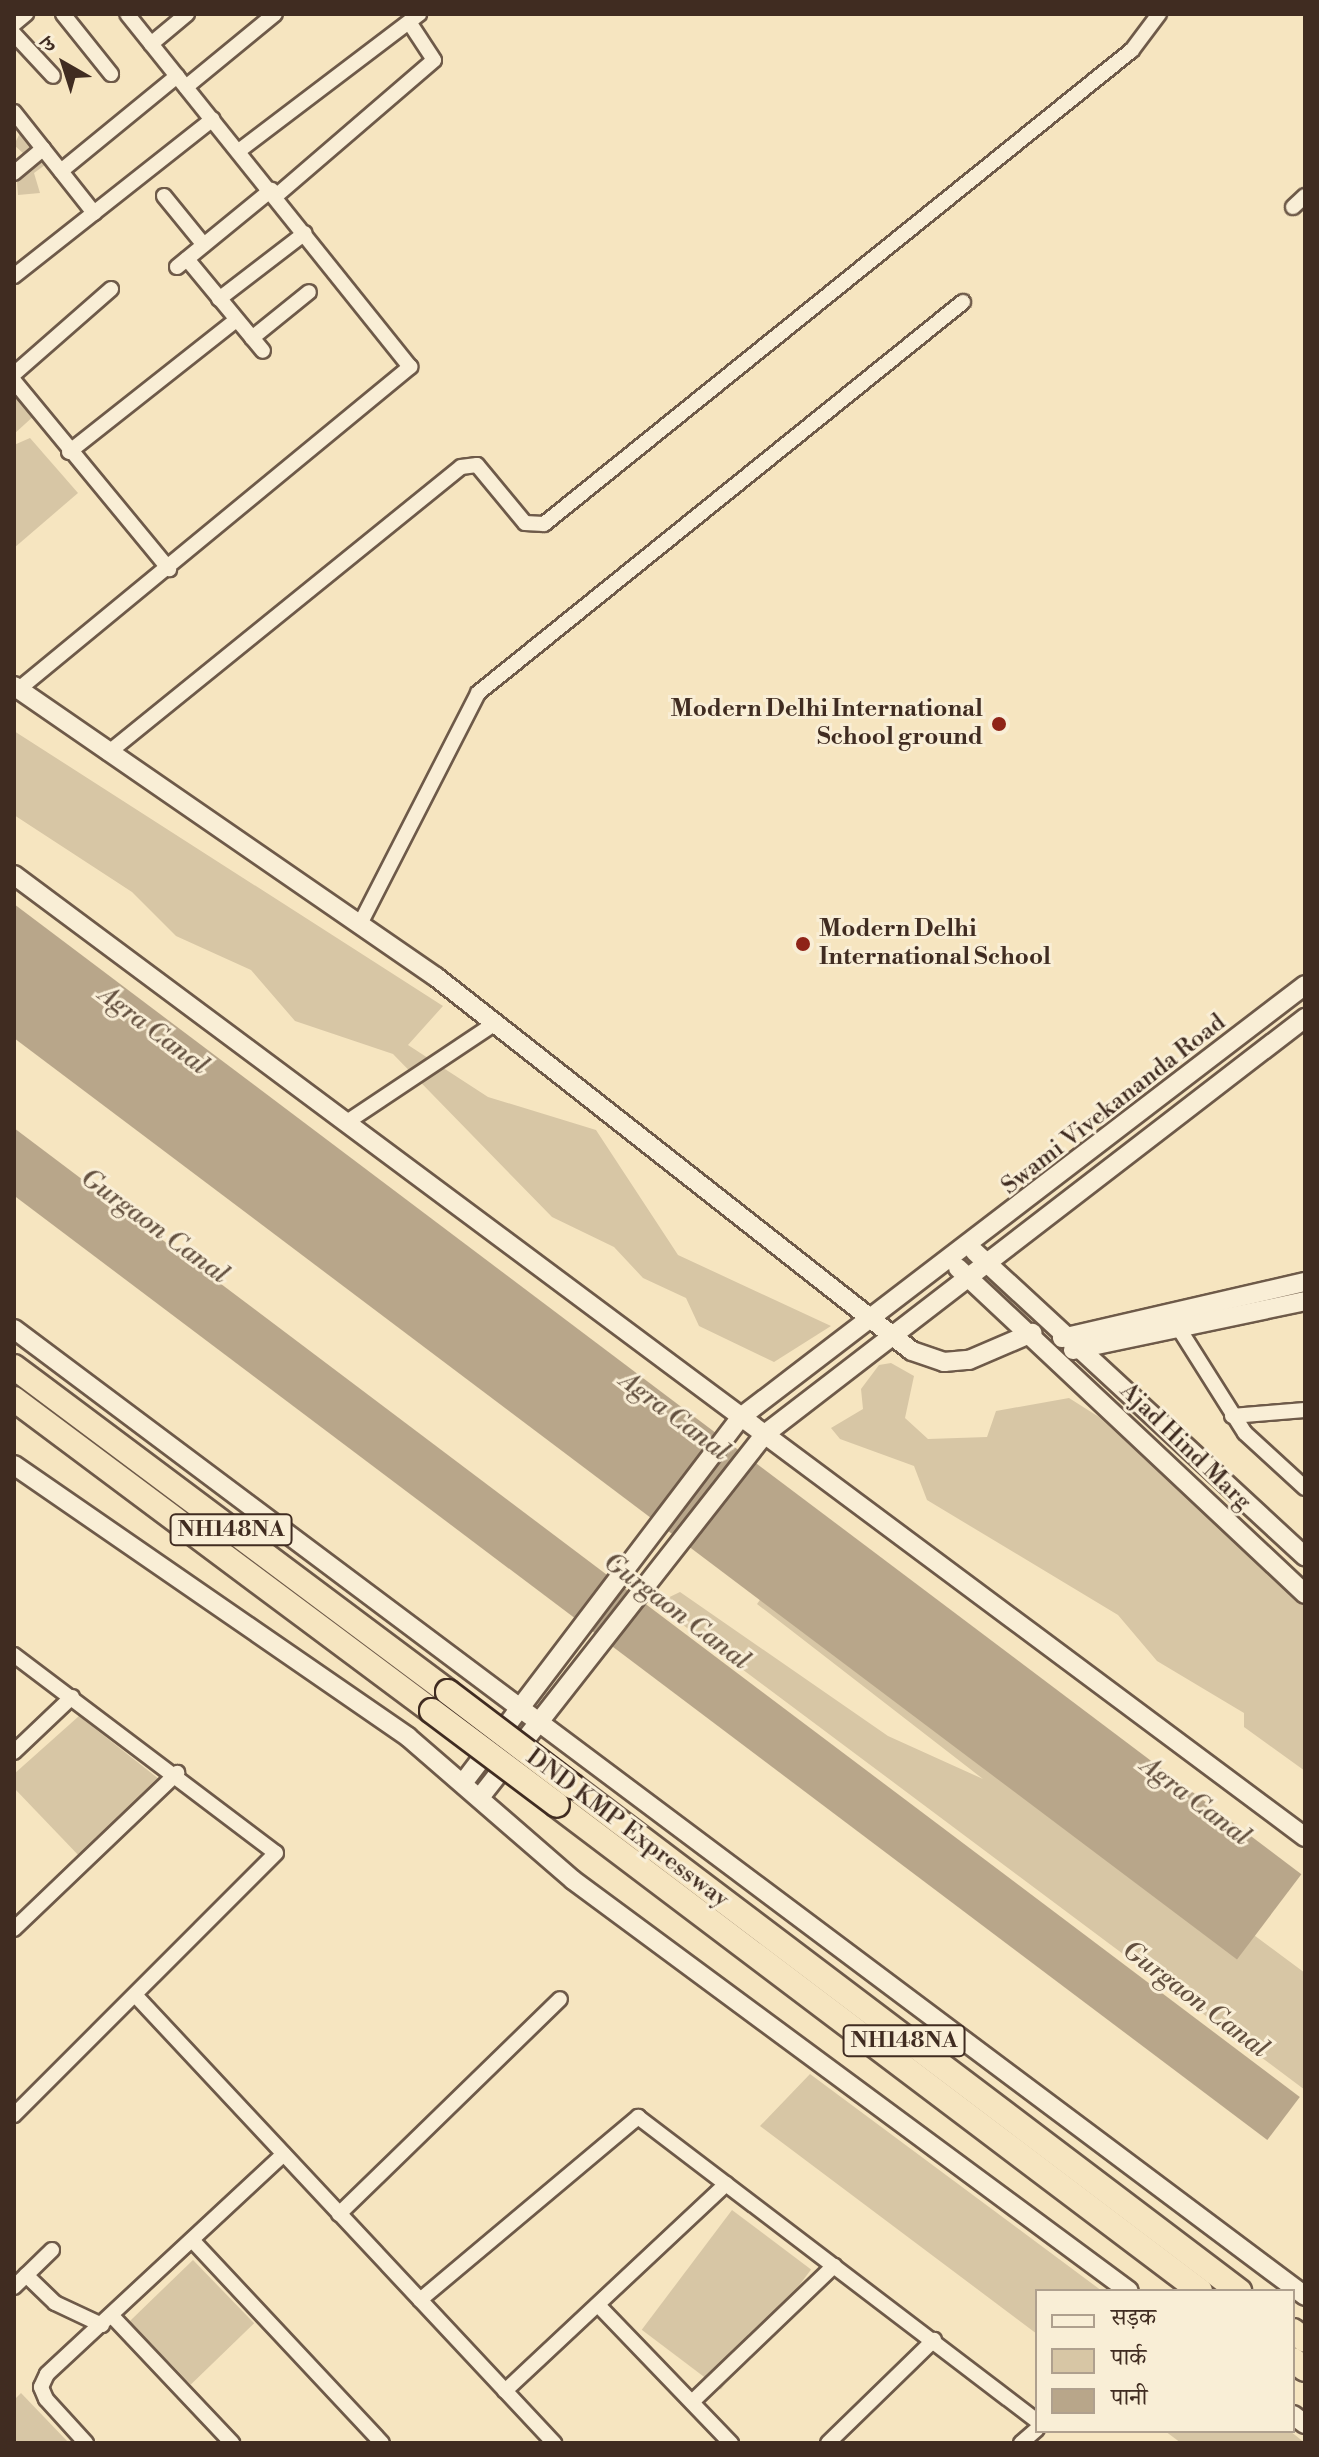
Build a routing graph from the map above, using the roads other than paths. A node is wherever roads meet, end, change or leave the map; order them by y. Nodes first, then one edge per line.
1 (26, 14) edge
2 (63, 14) edge
3 (127, 14) edge
4 (187, 14) edge
5 (275, 14) edge
6 (1159, 14) edge
7 (414, 18) edge
8 (14, 24) edge
9 (14, 34) edge
10 (151, 44) junction
11 (111, 74) dead end
12 (53, 76) dead end
13 (182, 81) junction
14 (14, 112) edge
15 (213, 119) junction
16 (43, 149) junction
17 (240, 150) junction
18 (61, 171) junction
19 (14, 173) edge
20 (273, 193) junction
21 (164, 196) dead end
22 (1305, 196) edge
23 (1293, 207) dead end
24 (94, 213) junction
25 (305, 233) junction
26 (204, 245) junction
27 (15, 275) edge
28 (111, 289) dead end
29 (309, 292) dead end
30 (219, 299) junction
31 (963, 302) dead end
32 (236, 320) junction
33 (252, 338) junction
34 (263, 351) dead end
35 (14, 374) edge
36 (17, 390) edge
37 (69, 452) junction
38 (169, 569) junction
39 (16, 687) edge
40 (108, 753) junction
41 (14, 875) edge
42 (360, 924) junction
43 (1305, 985) edge
44 (1305, 1018) edge
45 (494, 1024) junction
46 (347, 1122) junction
47 (969, 1247) junction
48 (951, 1260) junction
49 (983, 1261) junction
50 (966, 1275) junction
51 (1305, 1282) edge
52 (1305, 1301) edge
53 (869, 1321) junction
54 (1178, 1327) junction
55 (14, 1329) edge
56 (888, 1335) junction
57 (1075, 1341) junction
58 (1044, 1344) junction
59 (14, 1367) edge
60 (14, 1399) edge
61 (1305, 1410) edge
62 (1232, 1416) junction
63 (736, 1424) junction
64 (765, 1434) junction
65 (14, 1465) edge
66 (1305, 1488) edge
67 (1305, 1557) edge
68 (1305, 1594) edge
69 (14, 1655) edge
70 (72, 1697) junction
71 (520, 1703) junction
72 (543, 1721) junction
73 (14, 1752) edge
74 (177, 1773) junction
75 (463, 1783) junction
76 (564, 1795) junction
77 (481, 1796) junction
78 (1305, 1837) edge
79 (14, 1929) edge
80 (137, 1997) junction
81 (560, 1999) dead end
82 (14, 2115) edge
83 (284, 2154) junction
84 (726, 2184) junction
85 (339, 2214) junction
86 (192, 2240) junction
87 (52, 2250) dead end
88 (834, 2266) junction
89 (26, 2275) junction
90 (14, 2287) edge
91 (1126, 2289) edge
92 (1197, 2289) edge
93 (1236, 2289) edge
94 (1305, 2296) edge
95 (420, 2300) junction
96 (598, 2305) junction
97 (107, 2321) junction
98 (934, 2340) junction
99 (505, 2391) junction
100 (692, 2402) junction
101 (1035, 2419) edge
102 (86, 2443) edge
103 (232, 2443) edge
104 (382, 2443) edge
105 (554, 2443) edge
106 (731, 2443) edge
107 (828, 2443) edge

1 - 8 street
2 - 11 street
3 - 10 street
4 - 10 street
5 - 13 street
6 - 40 street
7 - 17 street
7 - 20 street
9 - 12 street
10 - 13 street
13 - 15 street
13 - 18 street
14 - 16 street
15 - 17 street
15 - 24 street
16 - 18 street
16 - 19 street
17 - 20 street
18 - 24 street
20 - 25 street
20 - 26 street
21 - 26 street
22 - 23 street
24 - 27 street
25 - 30 street
25 - 38 street
26 - 30 street
28 - 35 street
29 - 33 street
30 - 32 street
31 - 42 street
32 - 33 street
32 - 37 street
33 - 34 street
36 - 37 street
37 - 38 street
38 - 39 street
39 - 40 street
40 - 42 street
41 - 46 street
42 - 45 street
43 - 47 street, Swami Vivekananda Road
44 - 49 street
45 - 46 street
45 - 53 street
46 - 63 street
47 - 48 street, Swami Vivekananda Road
47 - 49 street
48 - 50 street, Ajad Hind Marg
48 - 53 street, Swami Vivekananda Road
49 - 50 street
49 - 57 street
50 - 56 street
50 - 58 street, Ajad Hind Marg
51 - 57 street
52 - 54 street
53 - 56 street
53 - 63 street, Swami Vivekananda Road
54 - 57 street
54 - 62 street
55 - 71 street
56 - 58 street
56 - 64 street
57 - 58 street
57 - 67 street
58 - 68 street, Ajad Hind Marg
59 - 76 highway, DND KMP Expressway / NH148NA, bridge
60 - 76 highway, DND KMP Expressway / NH148NA, bridge
61 - 62 street
62 - 66 street
63 - 64 street
63 - 71 street, Swami Vivekananda Road
64 - 72 street
64 - 78 street
65 - 75 street
69 - 70 street
70 - 73 street
70 - 74 street
71 - 72 street
71 - 75 street, Swami Vivekananda Road
72 - 77 street
72 - 94 street
74 - 79 street
74 - 80 street
75 - 77 street
76 - 92 highway, DND KMP Expressway / NH148NA
76 - 93 highway, DND KMP Expressway / NH148NA
77 - 91 street
80 - 82 street
80 - 83 street
81 - 85 street
83 - 85 street
83 - 86 street
84 - 88 street
84 - 95 street
84 - 96 street
85 - 95 street
86 - 97 street
86 - 104 street
87 - 89 street
88 - 98 street
88 - 100 street
89 - 90 street
89 - 97 street
95 - 99 street
96 - 99 street
96 - 100 street
97 - 102 street
97 - 103 street
98 - 101 street
98 - 107 street
99 - 105 street
100 - 106 street

